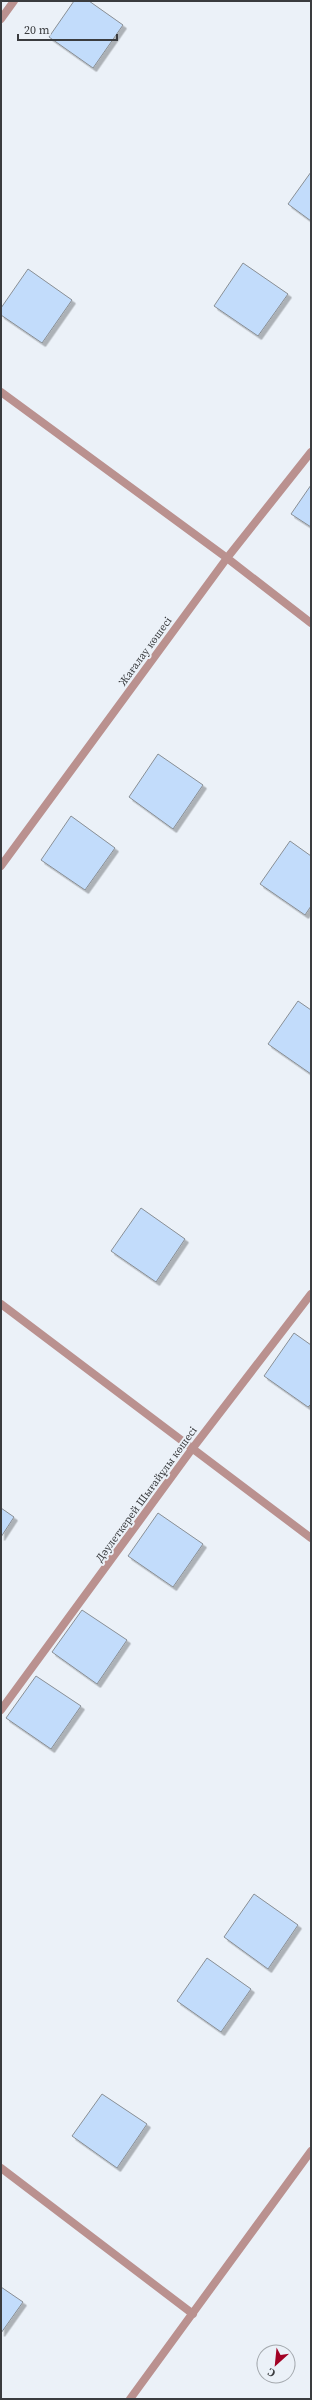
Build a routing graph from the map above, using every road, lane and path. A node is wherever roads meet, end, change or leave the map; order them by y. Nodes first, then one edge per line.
1 (14, 1) edge
2 (1, 19) edge
3 (1, 392) edge
4 (311, 452) edge
5 (227, 558) junction
6 (311, 623) edge
7 (1, 866) edge
8 (311, 1294) edge
9 (1, 1304) edge
10 (192, 1449) junction
11 (311, 1538) edge
12 (1, 1710) edge
13 (311, 2151) edge
14 (1, 2168) edge
15 (193, 2314) junction
16 (130, 2399) edge

1 - 2 street
3 - 5 street
4 - 5 street, Жағалау көшесі
5 - 6 street
5 - 7 street, Жағалау көшесі
8 - 10 street, Дәулеткерей Шығайұлы көшесі
9 - 10 street
10 - 11 street
10 - 12 street, Дәулеткерей Шығайұлы көшесі
13 - 15 street
14 - 15 street
15 - 16 street

